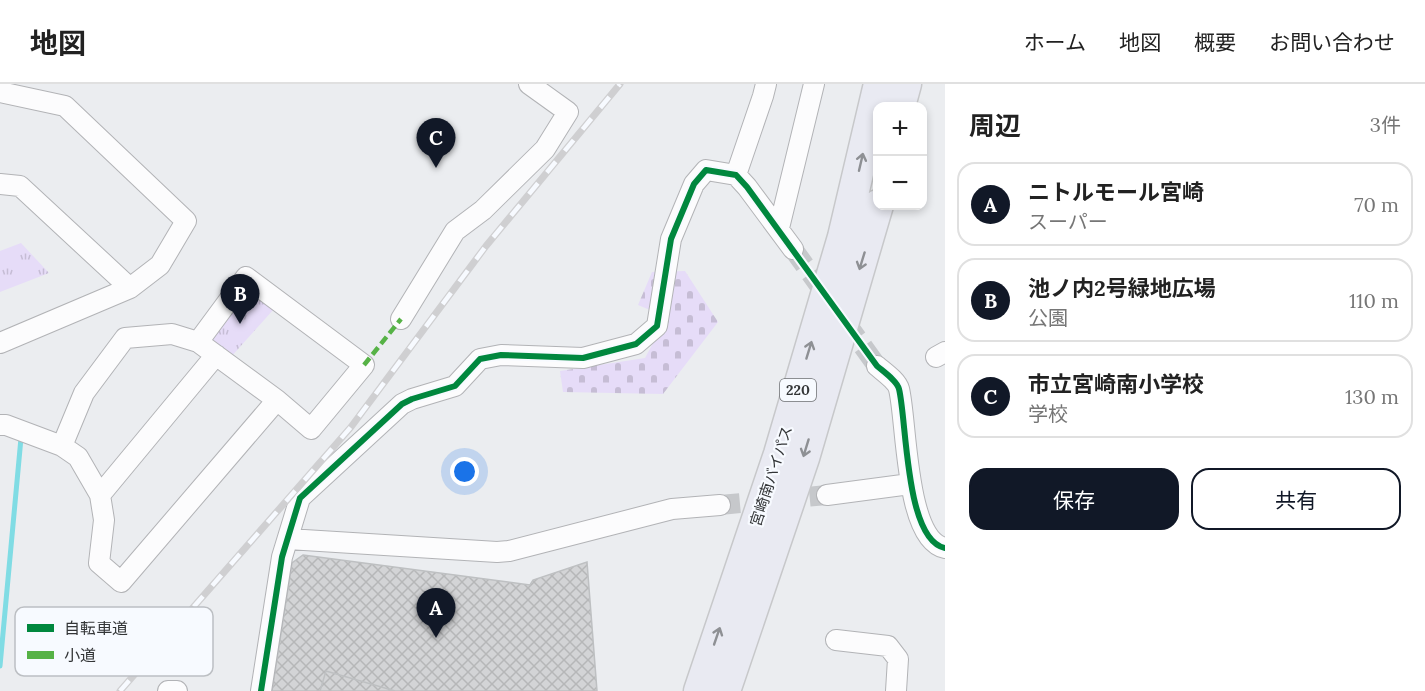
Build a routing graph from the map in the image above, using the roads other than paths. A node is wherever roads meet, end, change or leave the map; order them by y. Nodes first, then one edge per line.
1 (529, 84) edge
2 (766, 84) edge
3 (814, 84) edge
4 (879, 84) edge
5 (906, 84) edge
6 (0, 92) edge
7 (901, 102) edge
8 (735, 175) junction
9 (0, 184) edge
10 (877, 210) edge
11 (779, 228) junction
12 (793, 249) tunnel mouth
13 (130, 288) junction
14 (401, 319) dead end
15 (198, 342) junction
16 (0, 343) edge
17 (216, 355) junction
18 (877, 366) tunnel mouth
19 (277, 400) junction
20 (0, 425) edge
21 (63, 446) junction
22 (910, 484) junction
23 (100, 495) junction
24 (827, 495) tunnel mouth
25 (720, 505) tunnel mouth
26 (288, 539) junction
27 (945, 548) edge
28 (836, 640) dead end
29 (168, 691) edge
30 (177, 691) edge
31 (261, 691) edge
32 (699, 691) edge
33 (725, 691) edge
34 (896, 691) edge

1 - 14 street
2 - 8 street
3 - 11 street
32 -> 4 highway, 宮崎南バイパス / 220
5 - 7 highway
6 - 13 street
8 - 11 street
8 - 26 street
9 - 13 street
10 -> 33 highway, 宮崎南バイパス / 220
11 - 12 street
13 - 16 street
15 - 17 street
15 - 19 street
15 - 21 street
17 - 19 street
17 - 23 street
18 - 22 street
19 - 23 street
20 - 21 street
21 - 23 street
22 - 24 street
22 - 27 street
25 - 26 street
26 - 31 street
28 - 34 street
29 - 30 street

